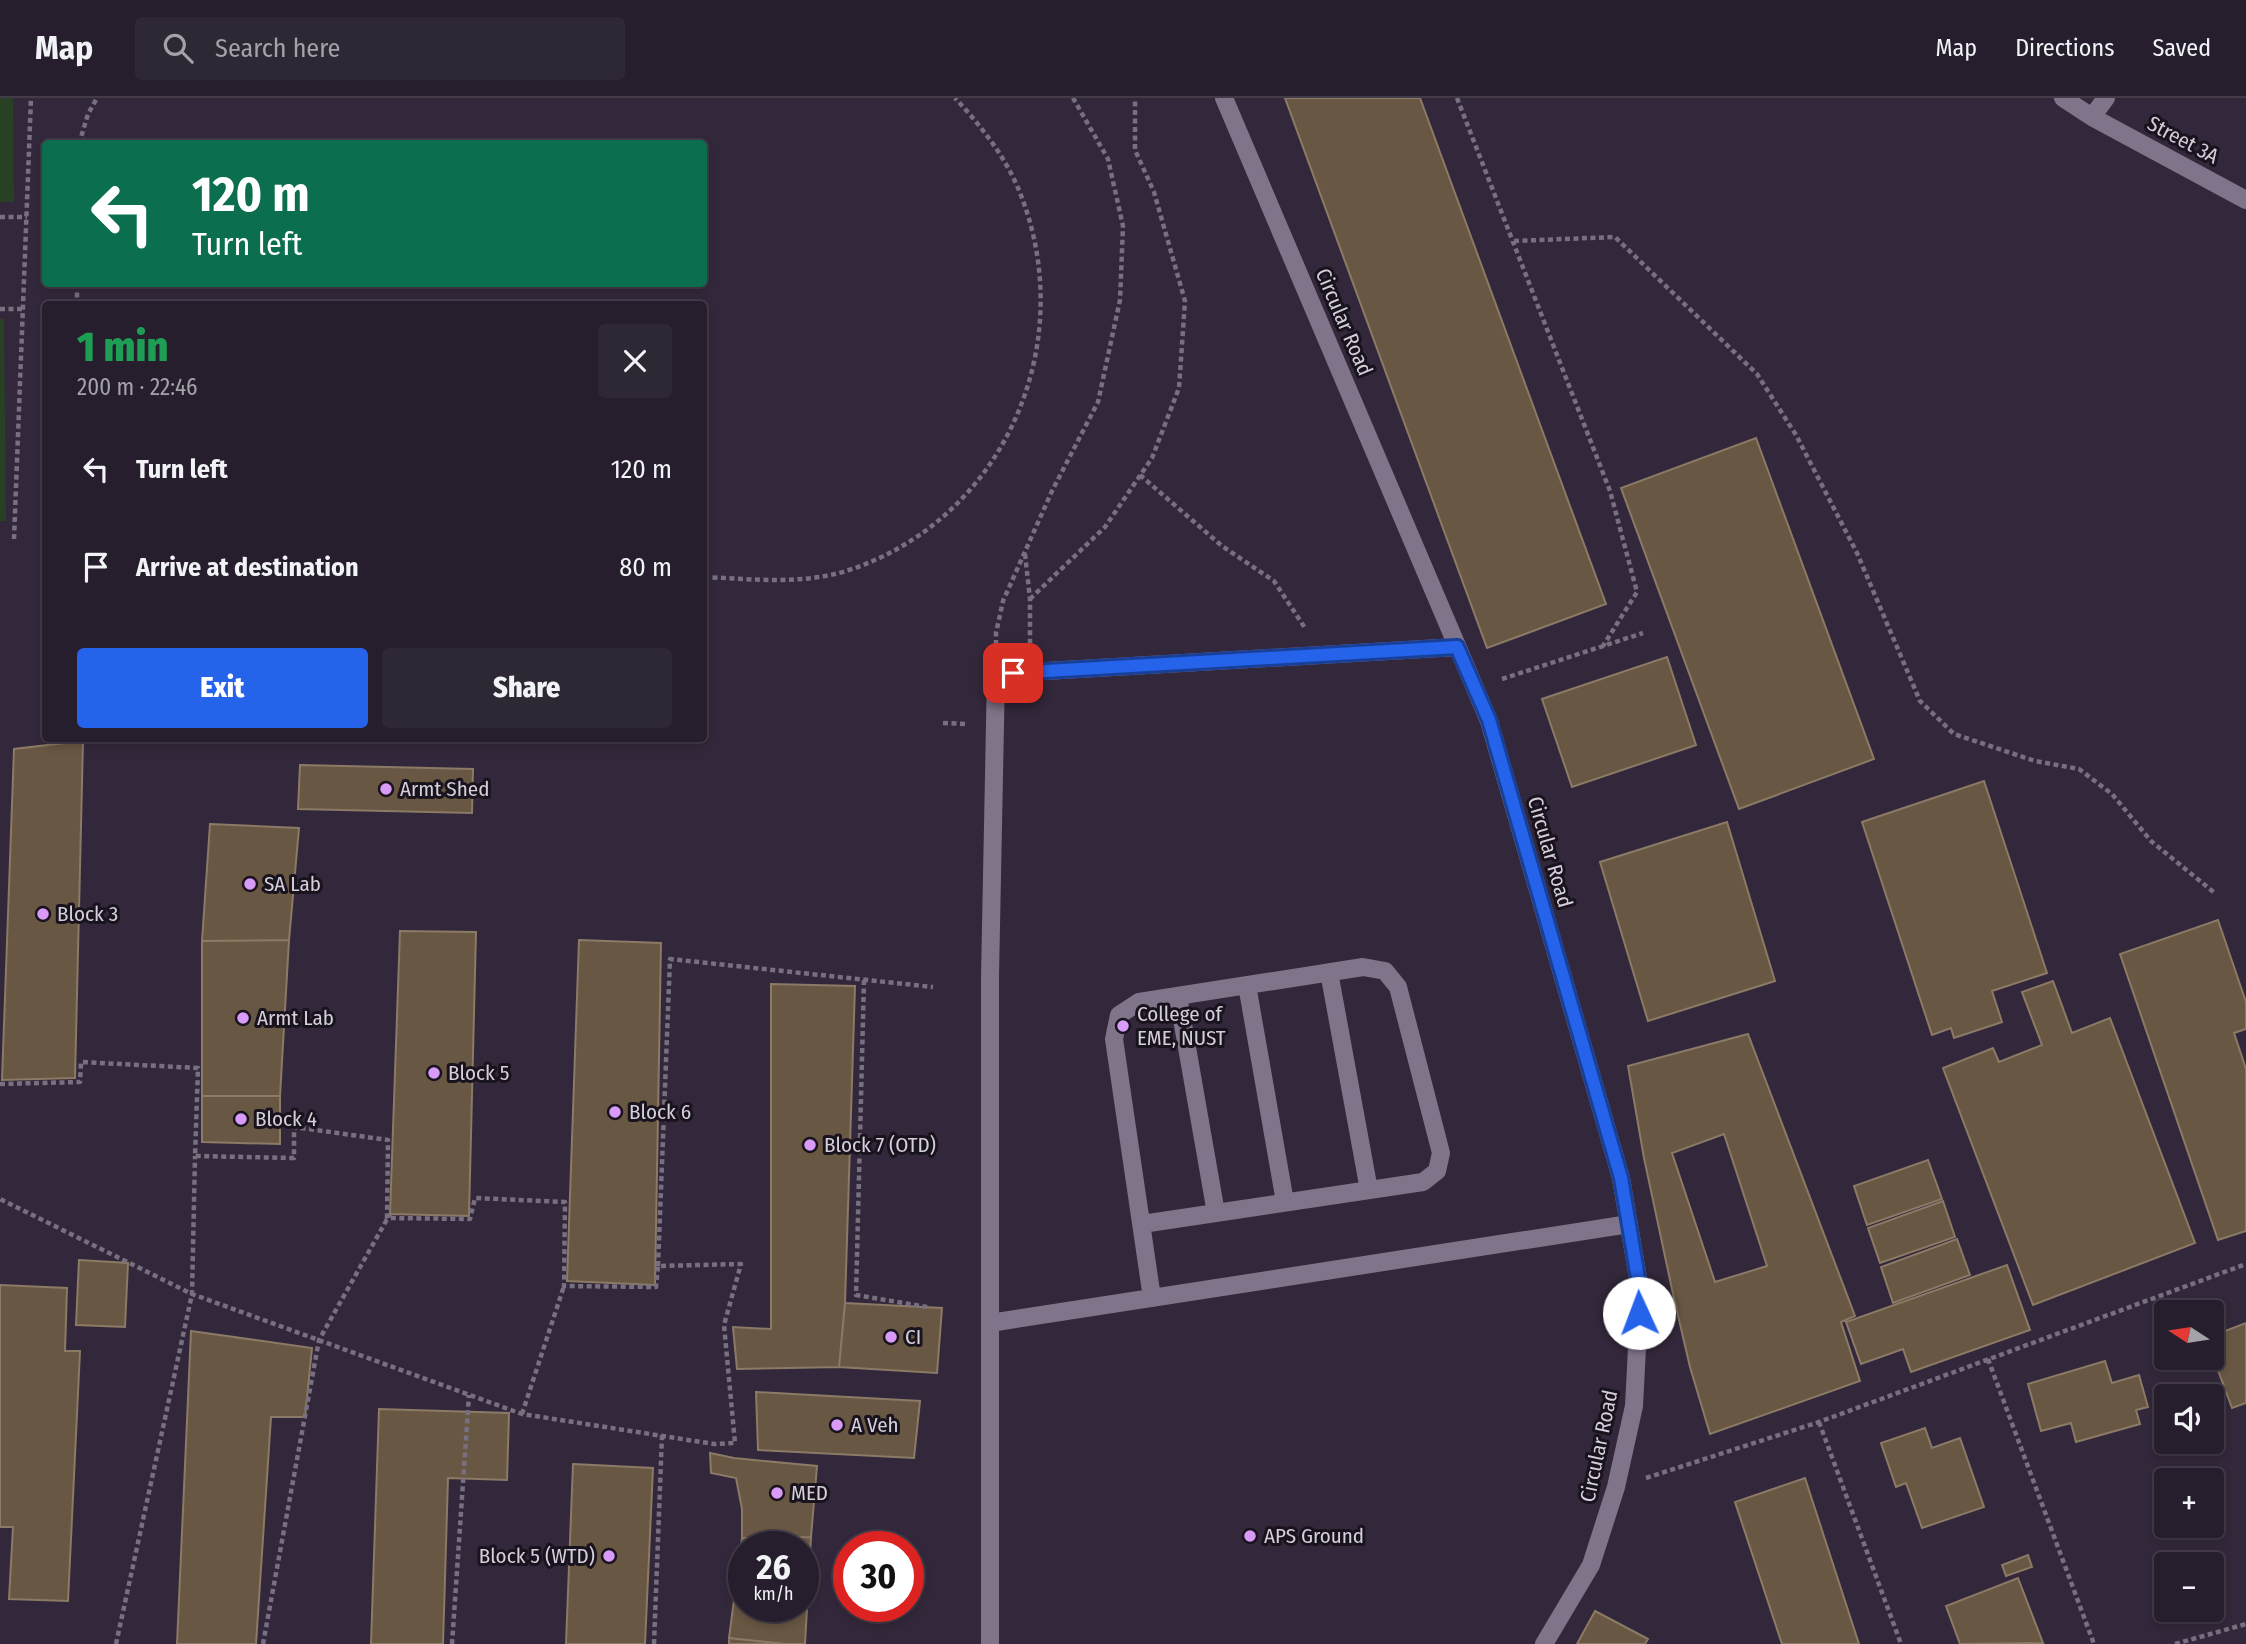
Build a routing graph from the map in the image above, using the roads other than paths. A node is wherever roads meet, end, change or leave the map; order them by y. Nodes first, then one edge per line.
1 (1224, 98) edge
2 (2063, 98) edge
3 (2106, 98) edge
4 (2092, 117) junction
5 (2246, 200) edge
6 (1457, 647) junction
7 (1329, 972) junction
8 (1247, 985) junction
9 (1178, 996) junction
10 (1369, 1190) junction
11 (1285, 1202) junction
12 (1216, 1213) junction
13 (1142, 1224) junction
14 (1629, 1224) junction
15 (1152, 1298) junction
16 (990, 1323) junction
17 (990, 1644) edge
18 (1544, 1644) edge

1 - 6 street, Circular Road
2 - 4 street, Street 3A
3 - 4 street
4 - 5 street, Street 3A
6 - 14 street, Circular Road
6 - 16 street
7 - 8 street
7 - 10 street
7 - 10 street
8 - 9 street
8 - 11 street
9 - 12 street
9 - 13 street
10 - 11 street
11 - 12 street
12 - 13 street
13 - 15 street
14 - 15 street
14 - 18 street, Circular Road
15 - 16 street
16 - 17 street

